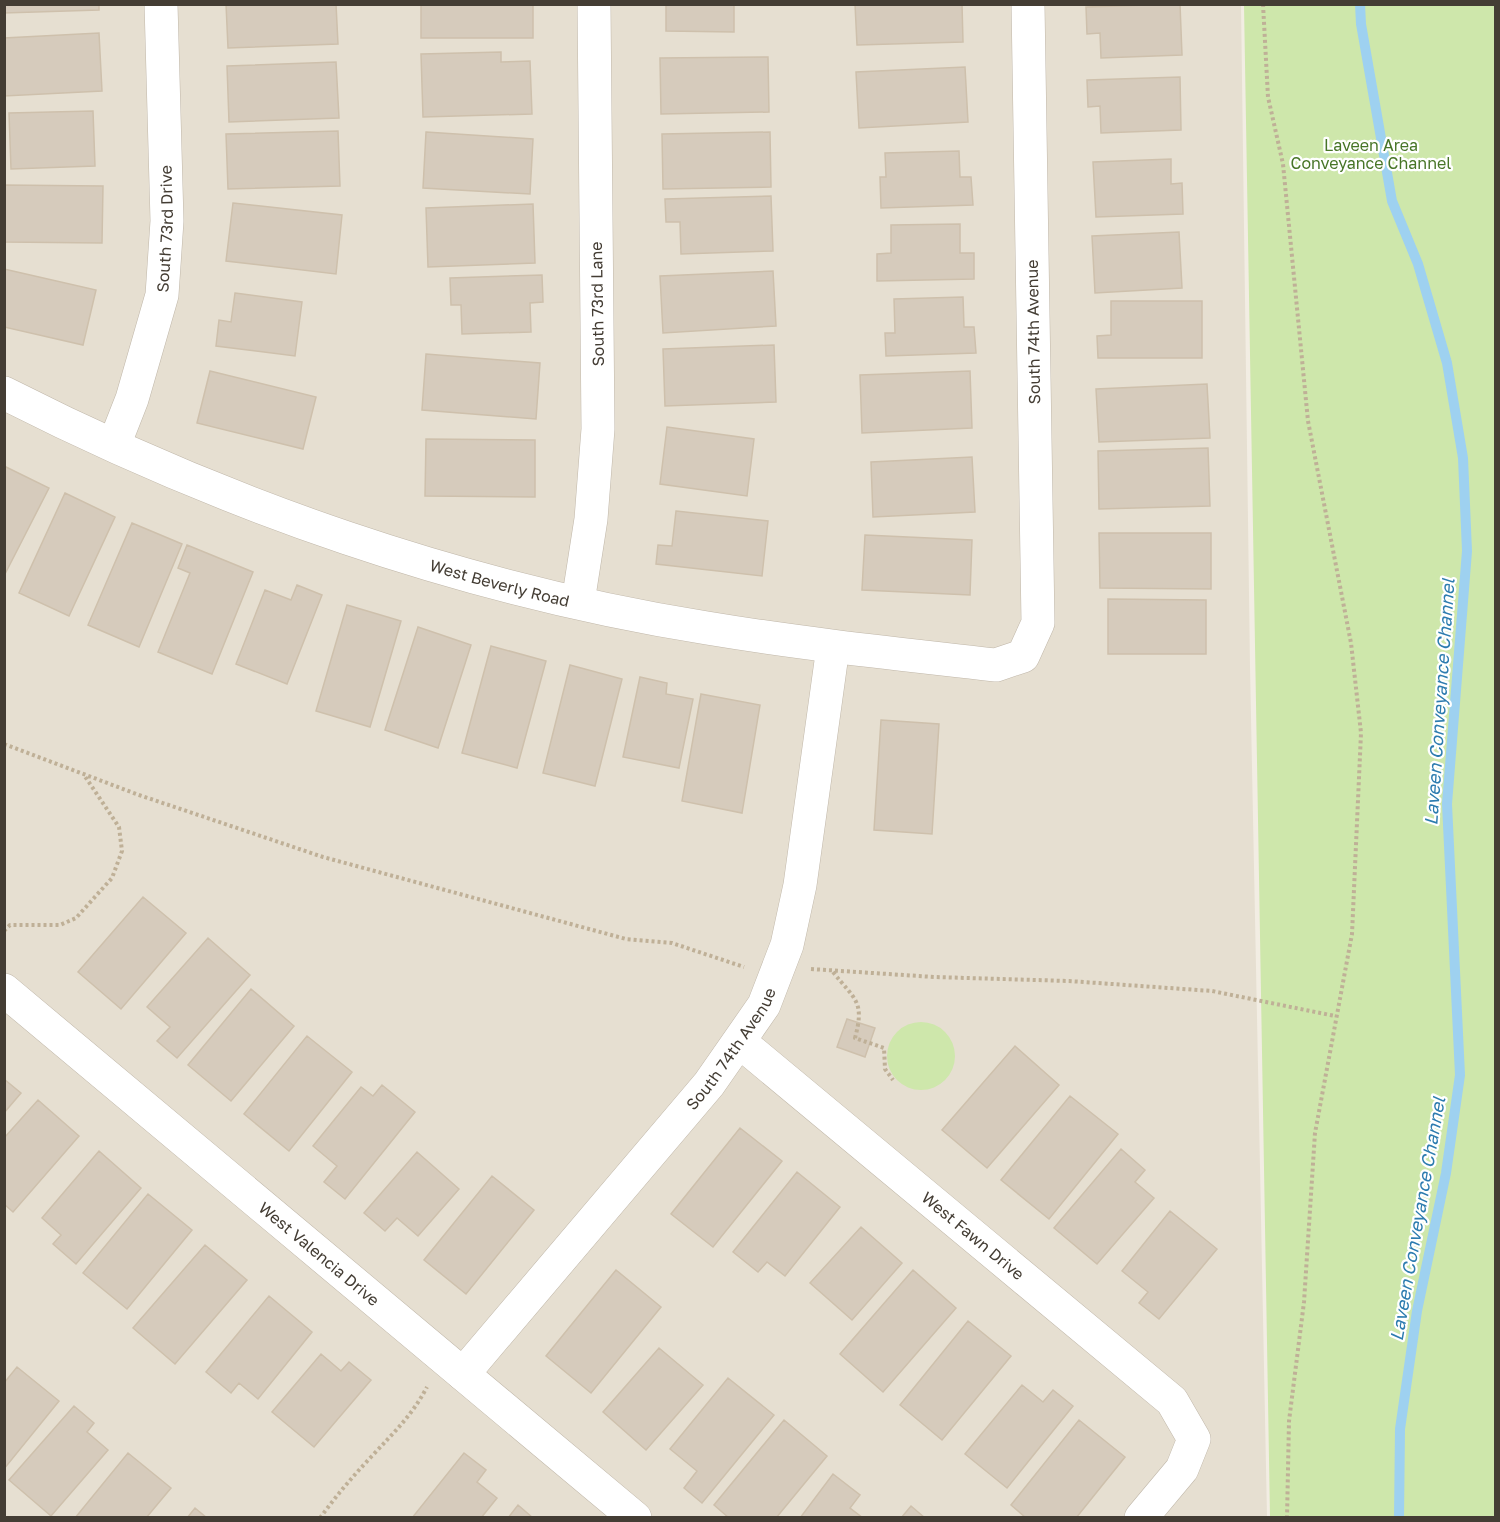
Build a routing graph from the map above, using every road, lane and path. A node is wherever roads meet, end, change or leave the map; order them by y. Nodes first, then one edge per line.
1 (161, 4) edge
2 (594, 4) edge
3 (1028, 4) edge
4 (1263, 4) edge
5 (4, 393) edge
6 (114, 445) junction
7 (578, 602) junction
8 (833, 647) junction
9 (1023, 656) joint
10 (4, 744) edge
11 (84, 774) junction
12 (4, 931) edge
13 (783, 957) junction
14 (833, 971) junction
15 (4, 990) edge
16 (1335, 1016) junction
17 (740, 1042) junction
18 (893, 1080) dead end
19 (454, 1366) junction
20 (320, 1517) edge
21 (635, 1518) edge
22 (1141, 1518) edge
23 (1287, 1518) edge

1 - 6 street, South 73rd Drive
2 - 7 street, South 73rd Lane
3 - 9 street, South 74th Avenue
4 - 16 path
5 - 6 street, West Beverly Road
6 - 7 street, West Beverly Road
7 - 8 street, West Beverly Road
8 - 9 street, West Beverly Road
8 - 13 street, South 74th Avenue
10 - 11 path
11 - 12 path
11 - 13 path
13 - 14 path
13 - 17 street, South 74th Avenue
14 - 16 path
14 - 18 path
15 - 19 street, West Valencia Drive
16 - 23 path
17 - 19 street, South 74th Avenue
17 - 22 street, West Fawn Drive
19 - 20 path
19 - 21 street, West Valencia Drive

